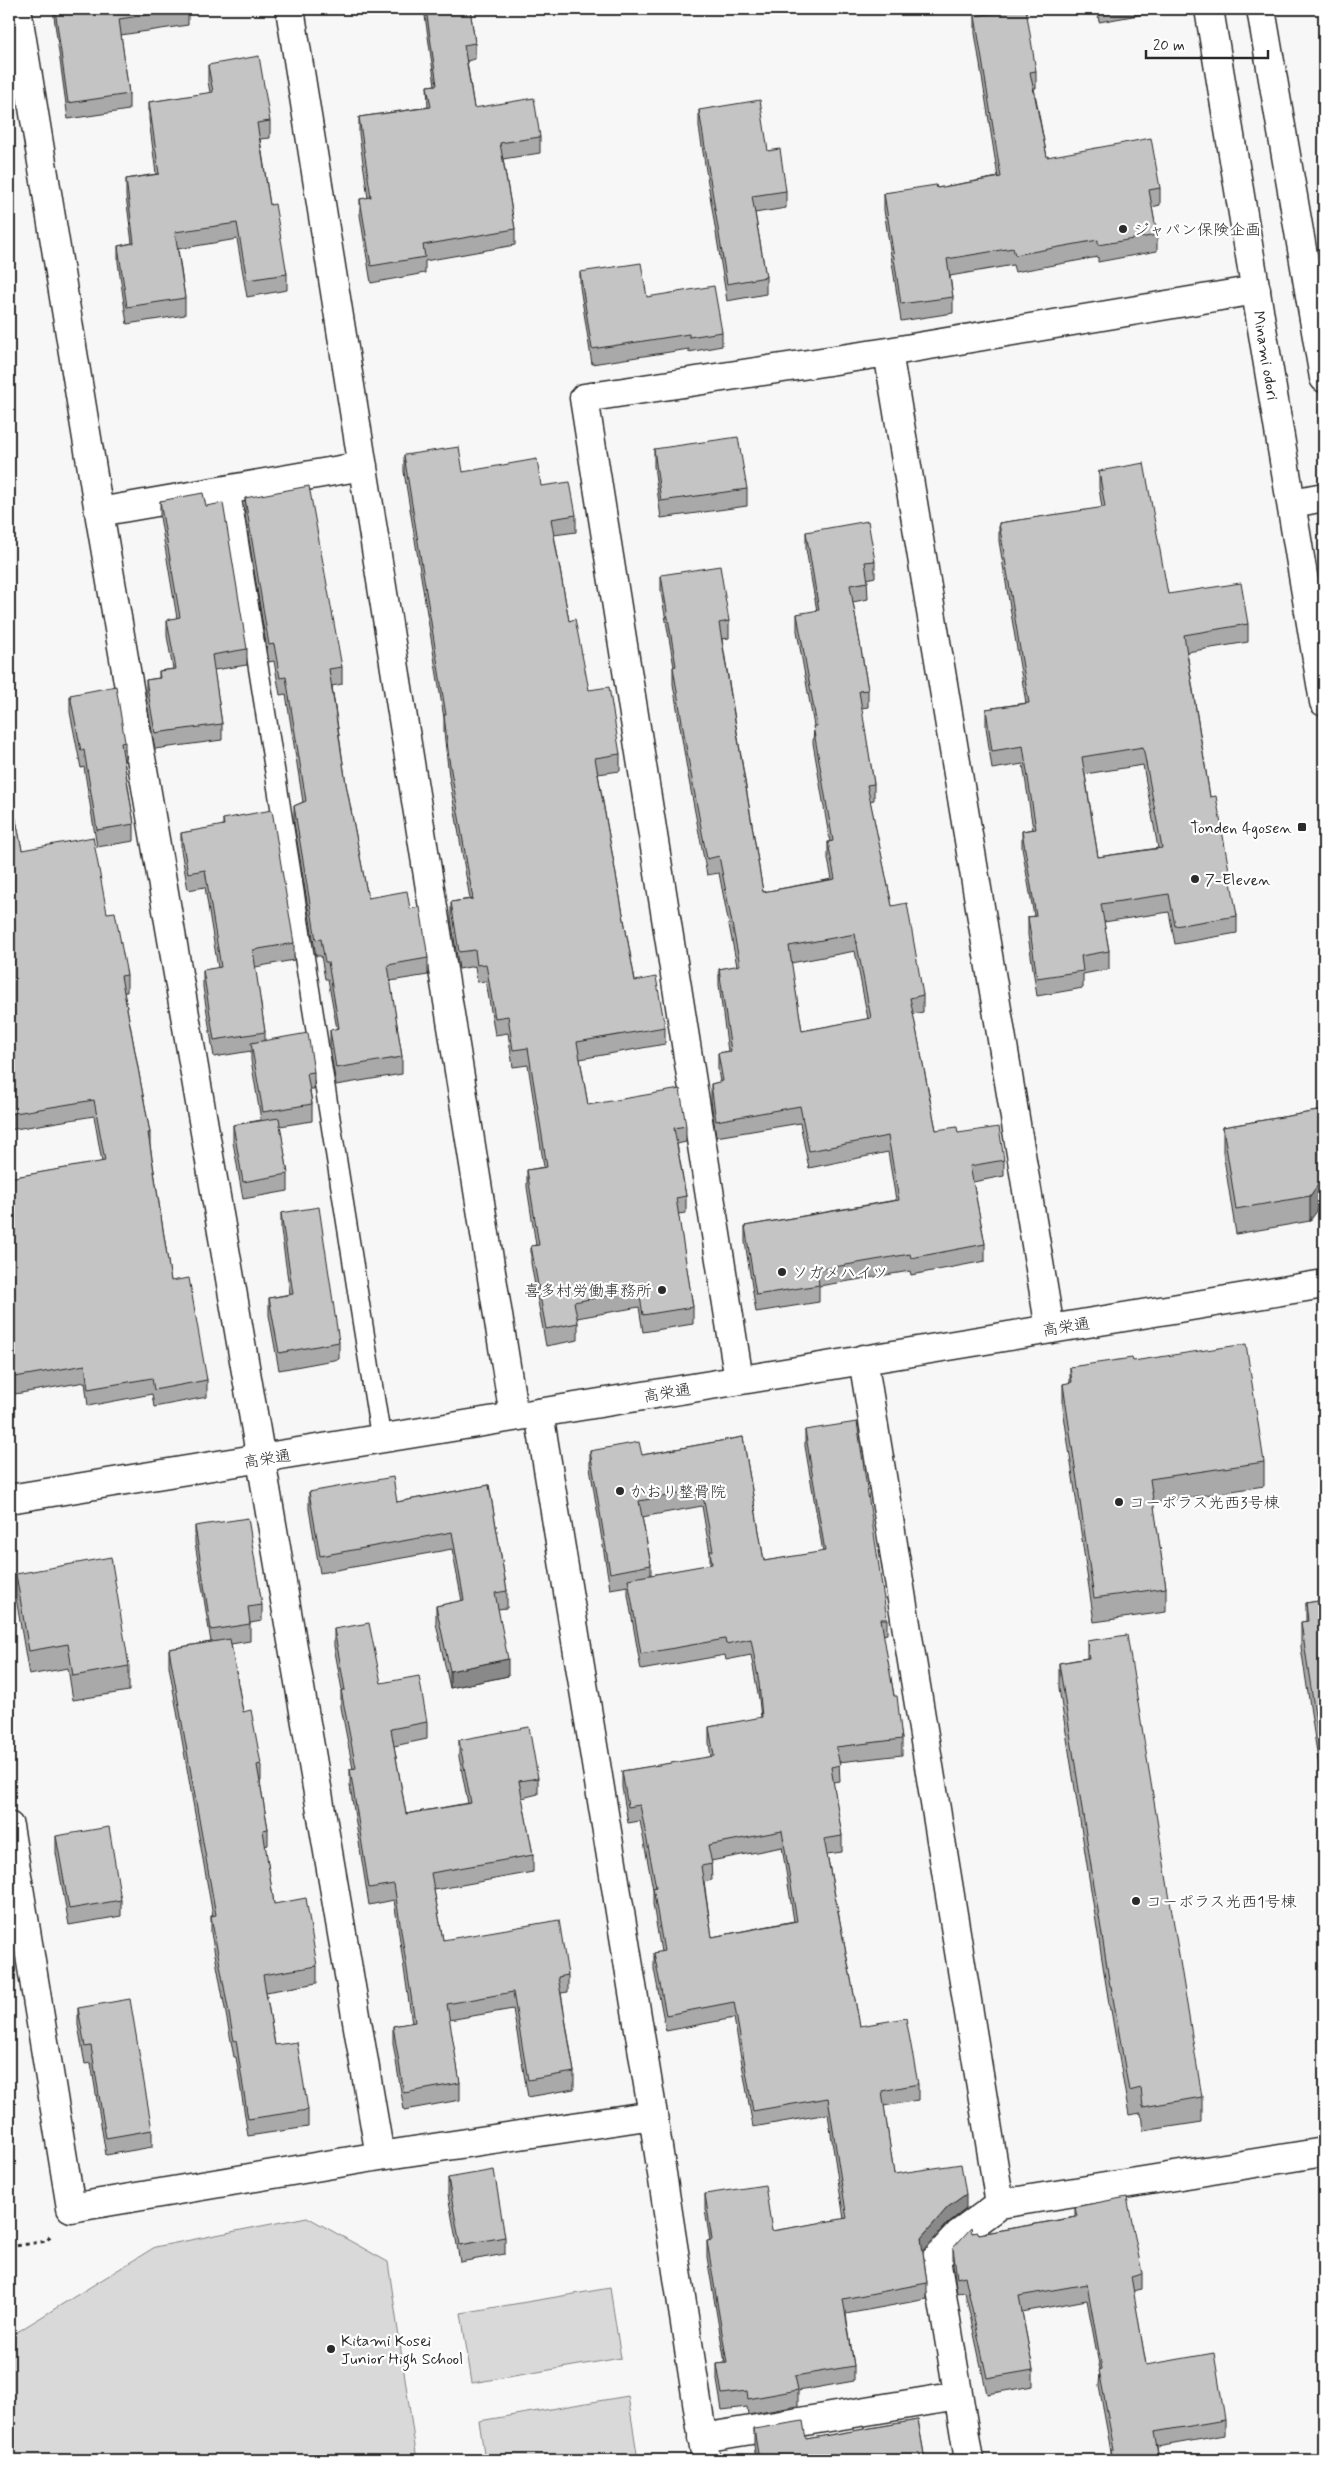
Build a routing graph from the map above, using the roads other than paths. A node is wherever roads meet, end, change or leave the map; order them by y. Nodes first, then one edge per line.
1 (17, 9) edge
2 (290, 9) edge
3 (1209, 9) edge
4 (1262, 9) edge
5 (1256, 290) junction
6 (888, 352) junction
7 (1324, 378) edge
8 (363, 466) junction
9 (230, 489) junction
10 (1324, 498) edge
11 (1293, 503) junction
12 (99, 512) junction
13 (1324, 702) edge
14 (1324, 1284) edge
15 (1050, 1329) junction
16 (863, 1359) junction
17 (739, 1380) junction
18 (526, 1414) junction
19 (381, 1439) junction
20 (260, 1460) junction
21 (9, 1499) edge
22 (9, 1826) edge
23 (11, 1855) edge
24 (653, 2116) junction
25 (1324, 2152) edge
26 (380, 2156) junction
27 (1000, 2204) junction
28 (958, 2396) junction
29 (704, 2449) edge
30 (969, 2460) edge

1 - 12 street
2 - 8 street
3 - 5 street, Minami odori
4 - 7 street
5 - 6 street
5 - 11 street, Minami odori
6 - 15 street
6 - 17 street
8 - 9 street
8 - 18 street
9 - 12 street
9 - 19 lane
10 - 11 street
11 - 13 street, Minami odori
12 - 20 street
14 - 15 street, 高栄通
15 - 16 street, 高栄通
16 - 17 street, 高栄通
16 - 27 street
17 - 18 street, 高栄通
18 - 19 street, 高栄通
18 - 24 street
19 - 20 street, 高栄通
20 - 21 street, 高栄通
20 - 26 street
22 - 23 street
23 - 26 street
24 - 26 street
24 - 29 street
25 - 27 street
27 - 28 street
28 - 29 street
28 - 30 street

